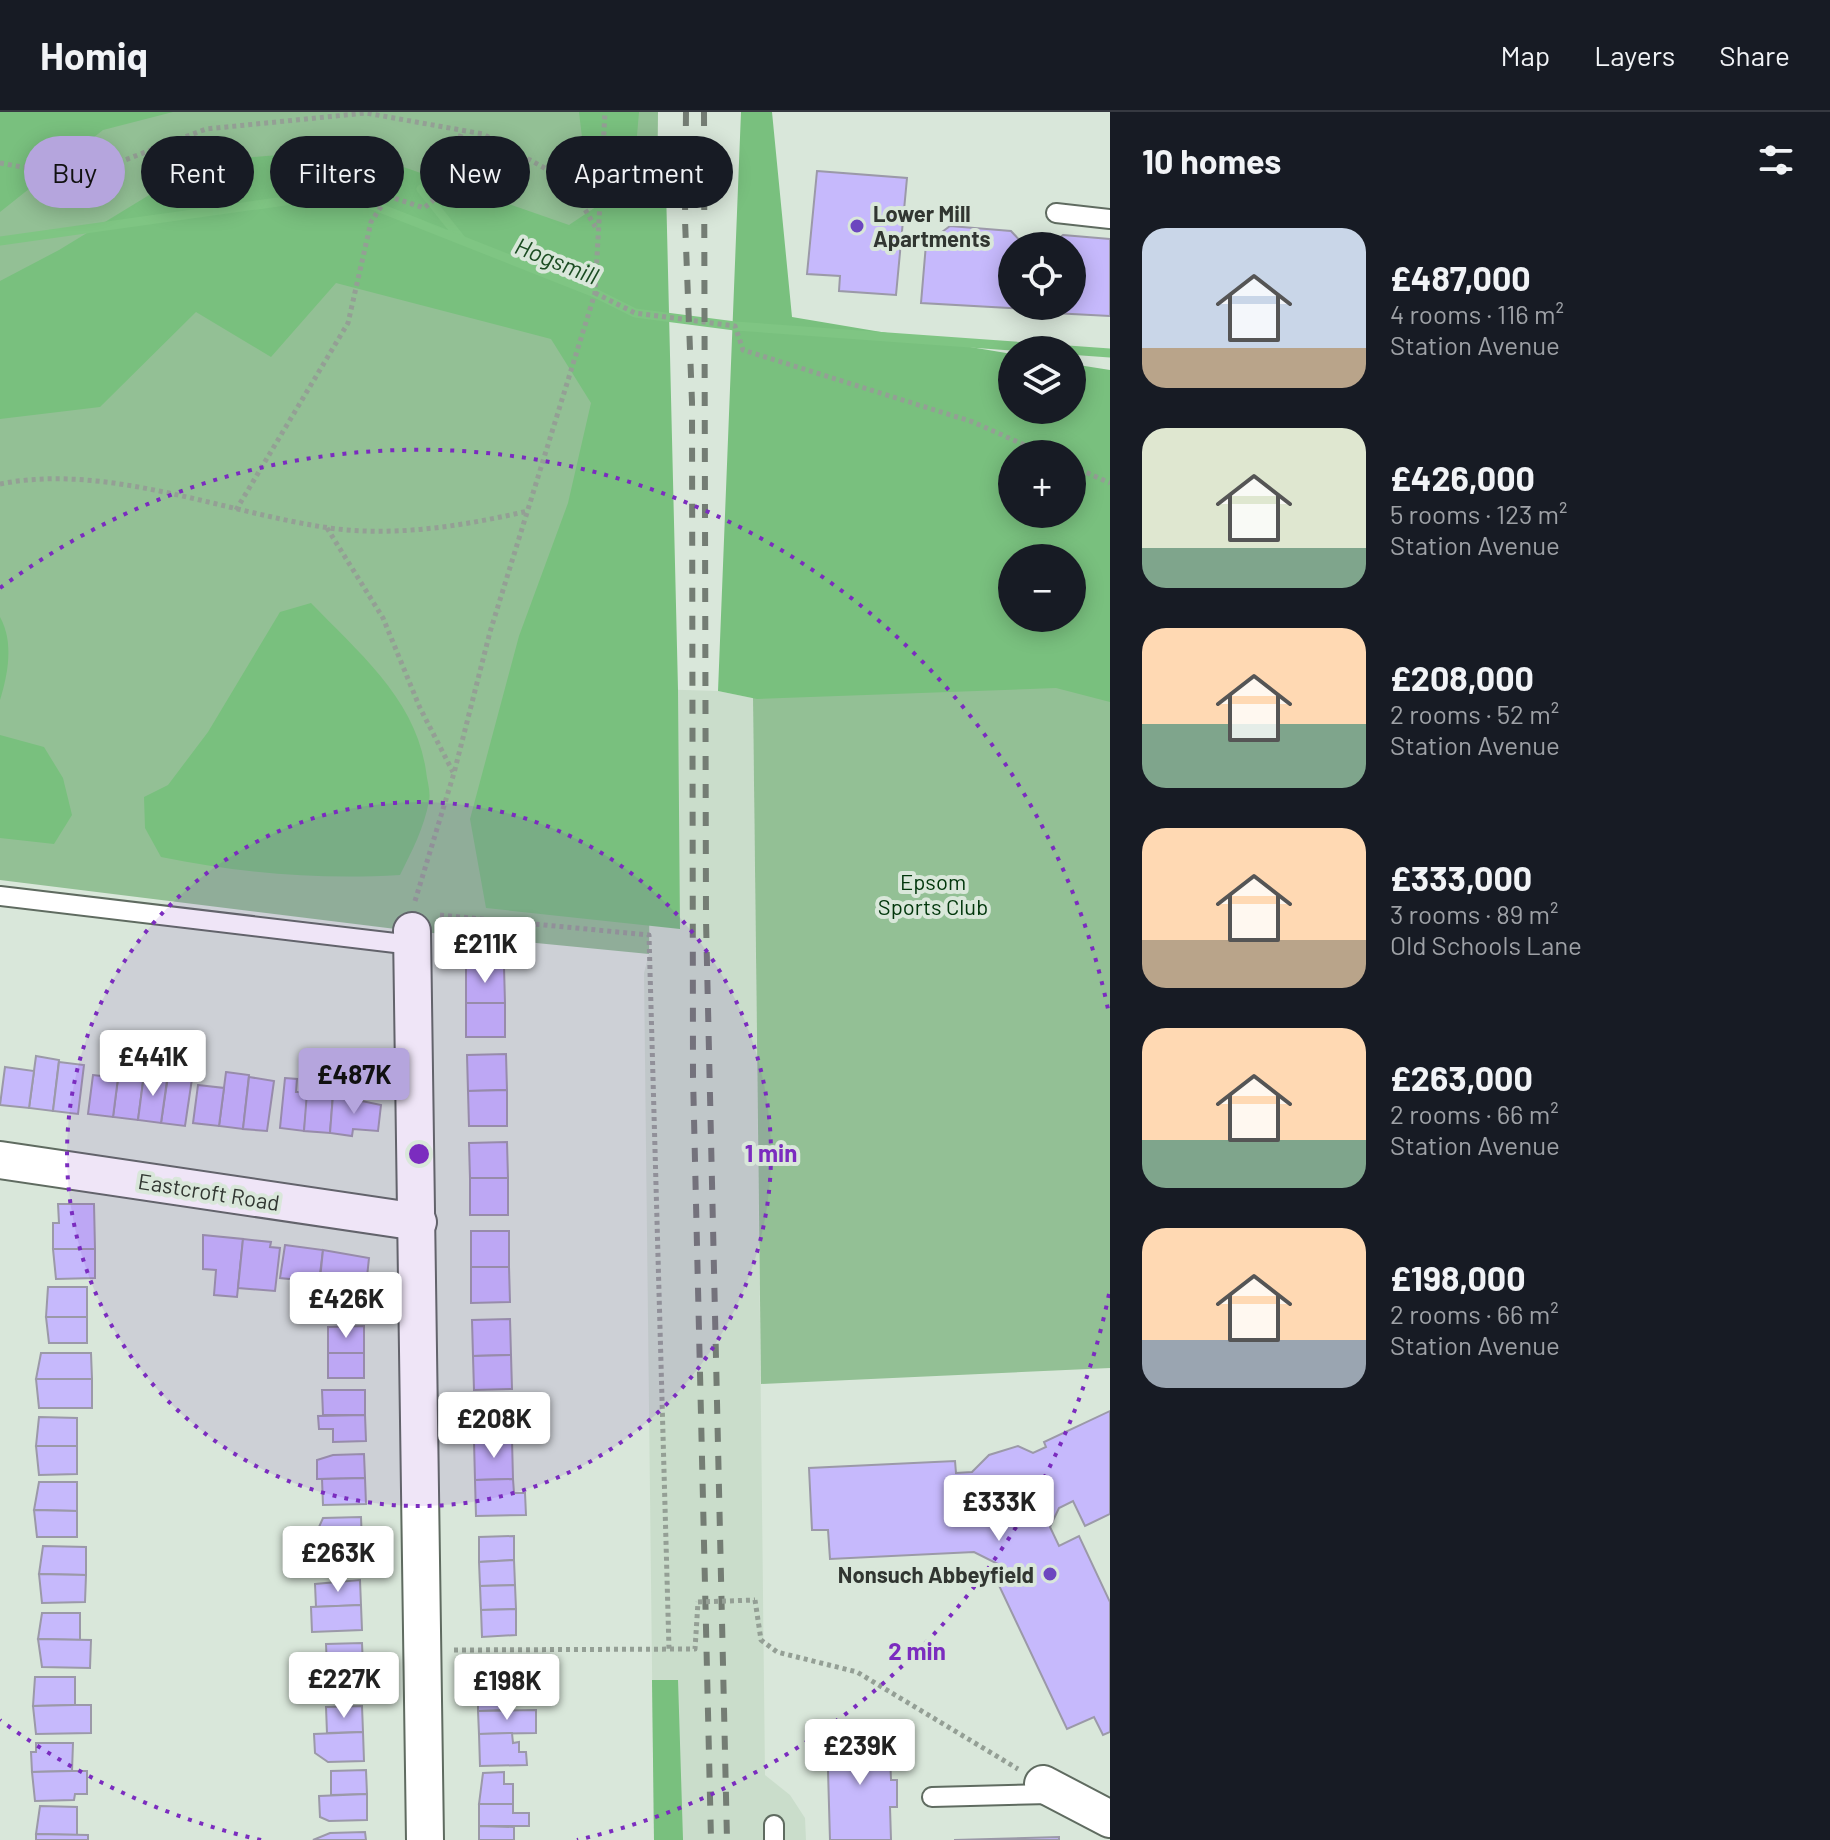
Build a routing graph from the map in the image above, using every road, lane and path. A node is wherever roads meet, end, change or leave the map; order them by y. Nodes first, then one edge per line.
1 (605, 112) edge
2 (462, 131) junction
3 (0, 163) edge
4 (1056, 213) dead end
5 (1110, 219) edge
6 (597, 229) junction
7 (595, 293) junction
8 (1014, 440) edge
9 (1086, 472) edge
10 (1110, 483) edge
11 (0, 484) edge
12 (236, 510) junction
13 (529, 511) junction
14 (327, 528) junction
15 (454, 773) junction
16 (0, 896) edge
17 (412, 930) junction
18 (0, 1160) edge
19 (418, 1222) junction
20 (669, 1649) junction
21 (421, 1650) junction
22 (1052, 1789) junction
23 (932, 1797) dead end
24 (1110, 1819) edge
25 (425, 1840) edge

1 - 6 path
2 - 3 path
2 - 6 path
2 - 12 path
4 - 5 lane
6 - 7 path
7 - 8 path
7 - 13 path
9 - 10 path
11 - 12 path
12 - 14 path
13 - 14 path
13 - 15 path
14 - 15 path
15 - 17 path
16 - 17 lane
17 - 19 street
17 - 20 path
18 - 19 street, Eastcroft Road
19 - 21 street
20 - 21 path
20 - 22 path, bridge
21 - 25 street
22 - 23 lane
22 - 24 street

